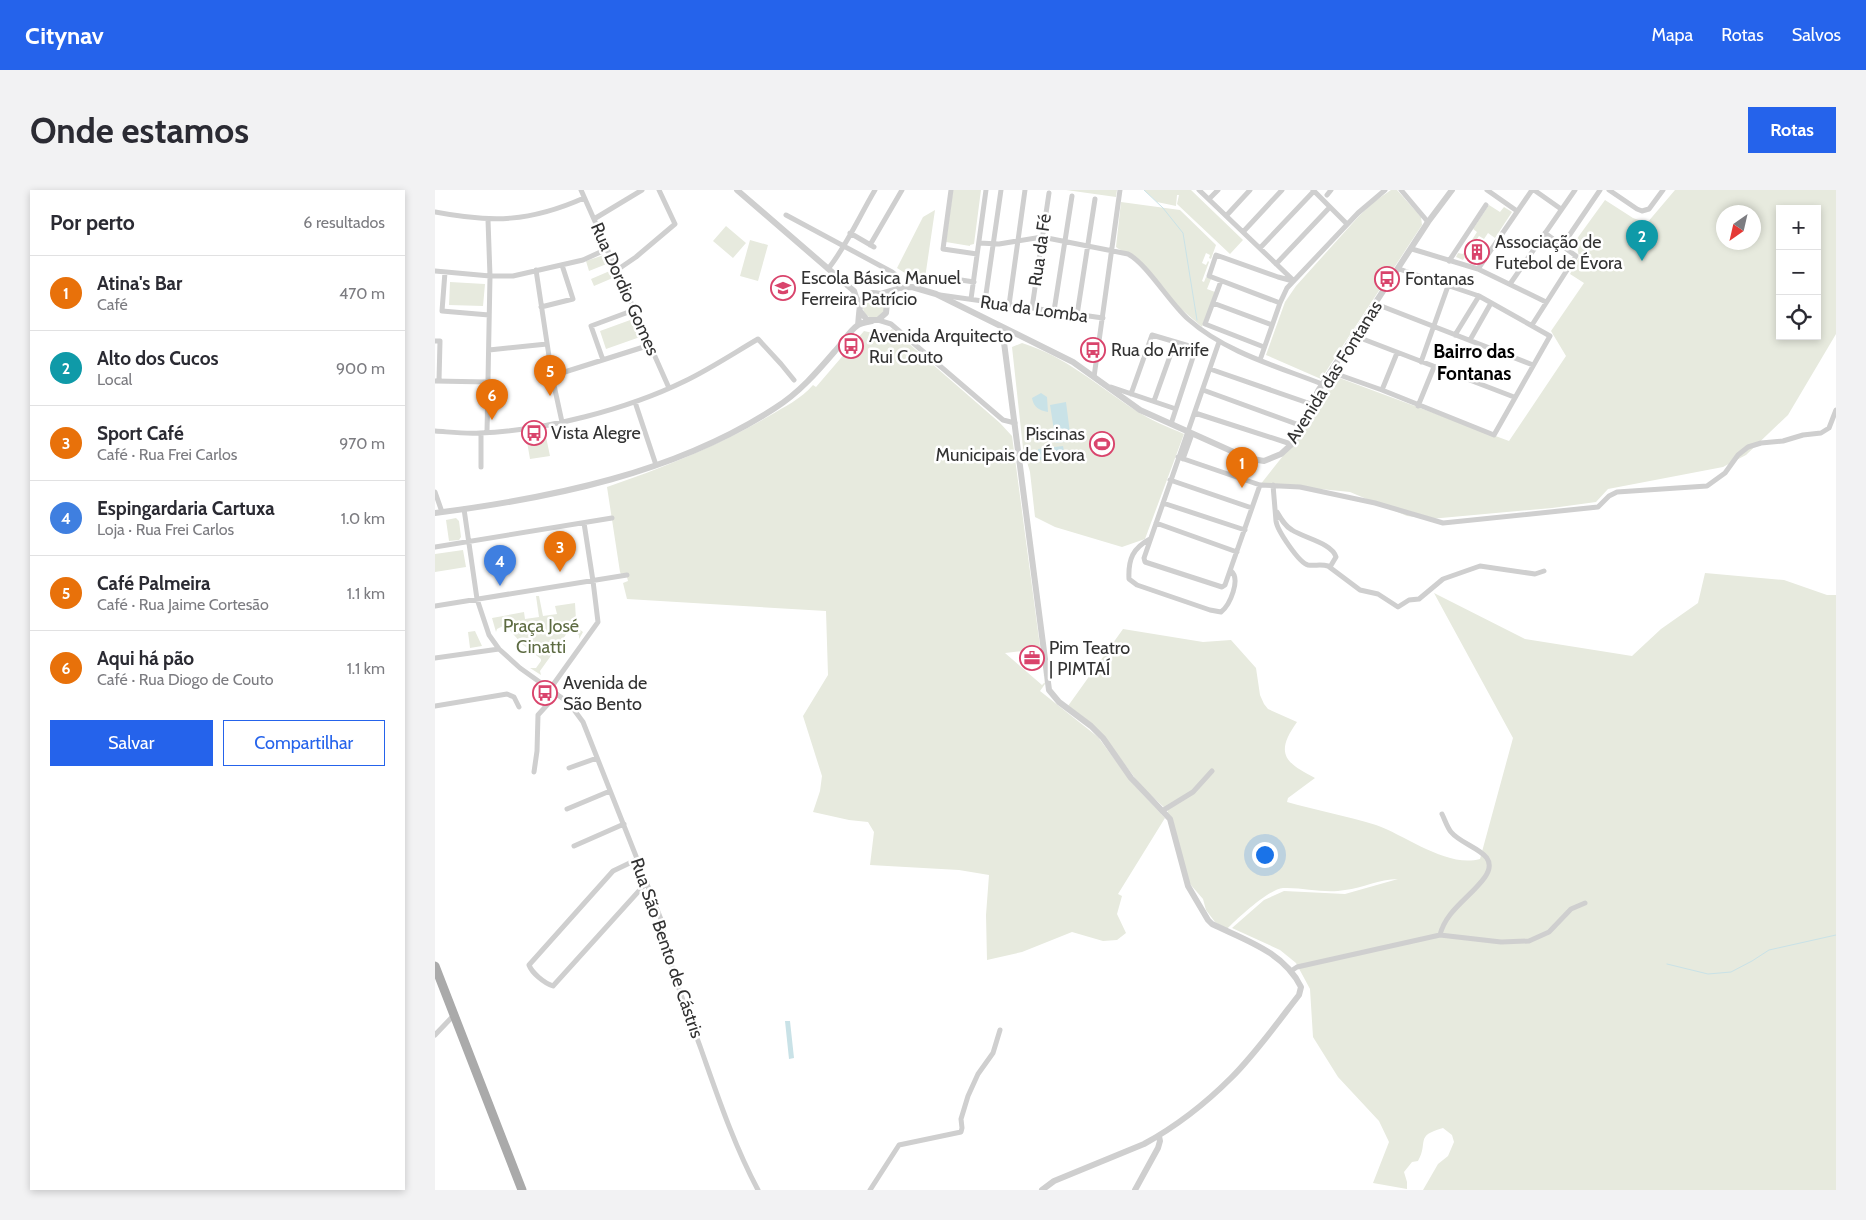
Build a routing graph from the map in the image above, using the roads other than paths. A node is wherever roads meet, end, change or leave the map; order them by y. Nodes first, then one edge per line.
1 (581, 190) edge
2 (642, 190) edge
3 (659, 190) edge
4 (737, 190) edge
5 (875, 190) edge
6 (902, 190) edge
7 (951, 190) edge
8 (986, 190) edge
9 (1001, 190) edge
10 (1025, 190) edge
11 (1120, 190) edge
12 (1199, 190) edge
13 (1218, 190) edge
14 (1250, 190) edge
15 (1282, 190) edge
16 (1331, 190) edge
17 (1385, 190) edge
18 (1401, 190) edge
19 (1452, 190) edge
20 (1487, 190) edge
21 (1533, 190) edge
22 (1575, 190) edge
23 (1600, 190) edge
24 (1609, 190) edge
25 (1653, 190) edge
26 (1313, 191) edge
27 (1661, 192) edge
28 (1049, 193) dead end
29 (1327, 195) dead end
30 (1072, 196) dead end
31 (584, 198) junction
32 (1095, 198) dead end
33 (1209, 199) junction
34 (1486, 205) dead end
35 (1330, 207) junction
36 (1561, 209) junction
37 (1517, 211) junction
38 (435, 212) edge
39 (794, 212) dead end
40 (1226, 216) junction
41 (594, 219) junction
42 (489, 220) junction
43 (1428, 222) junction
44 (1347, 224) junction
45 (1243, 232) junction
46 (850, 233) junction
47 (1545, 233) junction
48 (1042, 237) junction
49 (1018, 240) junction
50 (1065, 242) junction
51 (979, 243) junction
52 (843, 244) junction
53 (993, 244) junction
54 (1562, 246) junction
55 (1088, 247) junction
56 (1260, 248) junction
57 (607, 249) junction
58 (1412, 249) junction
59 (1113, 250) junction
60 (977, 254) junction
61 (1449, 261) junction
62 (1276, 264) junction
63 (561, 265) junction
64 (828, 268) junction
65 (1399, 269) junction
66 (1478, 269) junction
67 (536, 270) junction
68 (617, 270) junction
69 (435, 271) edge
70 (445, 272) junction
71 (489, 276) junction
72 (935, 276) dead end
73 (1221, 281) junction
74 (1293, 281) junction
75 (974, 282) junction
76 (1510, 284) junction
77 (1448, 286) junction
78 (897, 289) junction
79 (854, 291) junction
80 (869, 294) junction
81 (880, 294) junction
82 (936, 294) junction
83 (1479, 296) junction
84 (971, 300) junction
85 (985, 302) junction
86 (1545, 302) junction
87 (1213, 303) junction
88 (1280, 303) junction
89 (1491, 303) junction
90 (1376, 304) junction
91 (887, 305) junction
92 (1009, 305) junction
93 (541, 307) junction
94 (860, 308) junction
95 (1032, 308) junction
96 (634, 310) junction
97 (1054, 311) junction
98 (489, 314) junction
99 (1077, 315) junction
100 (1103, 318) junction
101 (875, 321) junction
102 (891, 324) junction
103 (858, 325) junction
104 (1272, 325) junction
105 (1532, 325) junction
106 (1003, 327) junction
107 (1434, 327) junction
108 (1455, 335) junction
109 (1355, 336) junction
110 (1470, 340) junction
111 (435, 341) edge
112 (1175, 342) junction
113 (1219, 342) junction
114 (547, 344) junction
115 (650, 345) junction
116 (1264, 347) junction
117 (489, 350) junction
118 (1397, 353) junction
119 (603, 360) junction
120 (1260, 360) junction
121 (1421, 362) junction
122 (1533, 365) junction
123 (1434, 366) junction
124 (1210, 368) junction
125 (1331, 372) junction
126 (552, 376) junction
127 (1095, 377) junction
128 (794, 380) dead end
129 (437, 381) edge
130 (488, 382) junction
131 (1322, 384) junction
132 (1108, 386) junction
133 (669, 388) junction
134 (1203, 390) junction
135 (1382, 390) junction
136 (1131, 394) junction
137 (1514, 397) junction
138 (1154, 401) junction
139 (635, 402) junction
140 (1311, 404) junction
141 (1418, 406) junction
142 (1177, 409) junction
143 (1836, 410) edge
144 (1195, 413) junction
145 (562, 422) junction
146 (1015, 423) junction
147 (1171, 424) junction
148 (1302, 426) junction
149 (435, 431) edge
150 (487, 432) junction
151 (481, 433) junction
152 (1190, 433) junction
153 (1291, 444) junction
154 (1181, 458) junction
155 (656, 465) junction
156 (481, 467) dead end
157 (1170, 480) junction
158 (1273, 485) junction
159 (1260, 486) junction
160 (435, 492) edge
161 (1163, 503) junction
162 (1252, 508) junction
163 (464, 509) junction
164 (1277, 511) junction
165 (439, 513) edge
166 (612, 518) dead end
167 (584, 523) junction
168 (1156, 523) junction
169 (1245, 530) junction
170 (1151, 538) junction
171 (469, 541) junction
172 (435, 547) edge
173 (1237, 552) junction
174 (1330, 567) junction
175 (1231, 570) junction
176 (1544, 571) dead end
177 (627, 575) dead end
178 (593, 580) junction
179 (477, 599) junction
180 (435, 606) edge
181 (499, 649) junction
182 (435, 658) edge
183 (551, 689) junction
184 (557, 694) junction
185 (435, 706) edge
186 (519, 707) dead end
187 (597, 758) junction
188 (569, 768) dead end
189 (1212, 771) dead end
190 (534, 772) dead end
191 (611, 791) junction
192 (567, 809) dead end
193 (1162, 811) junction
194 (1443, 814) dead end
195 (624, 824) junction
196 (574, 846) dead end
197 (638, 859) junction
198 (647, 882) junction
199 (1585, 903) dead end
200 (1440, 935) junction
201 (435, 966) edge
202 (1291, 971) junction
203 (454, 1015) junction
204 (1000, 1030) dead end
205 (435, 1035) edge
206 (1159, 1136) junction
207 (522, 1190) edge
208 (758, 1190) edge
209 (870, 1190) edge
210 (1042, 1190) edge
211 (1135, 1190) edge

1 - 31 street, Rua Dordio Gomes
2 - 41 street
3 - 68 street
4 - 64 street
5 - 46 street
6 - 46 street
7 - 60 street
8 - 51 street
9 - 53 street
10 - 49 street
11 - 59 street
12 - 33 street
13 - 33 street
14 - 40 street
15 - 45 street
16 - 29 street
17 - 44 street
18 - 43 street
19 - 43 street, Avenida das Fontanas
20 - 37 street
21 - 36 street
21 - 37 street
22 - 36 street
23 - 54 street
24 - 27 street
25 - 27 street
26 - 35 street
26 - 56 street
28 - 48 street, Rua da Fé
30 - 50 street
31 - 41 street, Rua Dordio Gomes
31 - 42 street
32 - 55 street
33 - 40 street
34 - 61 street
35 - 44 street
35 - 62 street
36 - 47 street
37 - 66 street
38 - 42 street
39 - 52 street
40 - 45 street
41 - 57 street, Rua Dordio Gomes
42 - 71 street
43 - 58 street, Avenida das Fontanas
44 - 74 street
45 - 56 street
46 - 52 street
47 - 54 street
47 - 76 street
48 - 49 street
48 - 50 street
48 - 95 street, Rua da Fé
49 - 53 street
49 - 92 street
50 - 55 street
50 - 97 street
51 - 53 street
51 - 60 street
52 - 64 street
52 - 78 street
53 - 85 street
54 - 86 street
55 - 59 street
55 - 99 street
56 - 62 street
57 - 63 street
57 - 68 street, Rua Dordio Gomes
58 - 61 street
58 - 65 street, Avenida das Fontanas
59 - 100 street
59 - 113 street
60 - 75 street
61 - 66 street
62 - 74 street
63 - 67 street
63 - 93 street
64 - 79 street
65 - 77 street
65 - 90 street, Avenida das Fontanas
66 - 76 street
67 - 71 street
67 - 93 street
68 - 96 street, Rua Dordio Gomes
69 - 70 street
70 - 71 street
70 - 98 street
71 - 98 street
72 - 75 street
73 - 74 street
73 - 87 street
73 - 88 street
74 - 88 street
75 - 84 street
76 - 86 street
77 - 83 street
77 - 107 street
78 - 81 street
78 - 82 street
78 - 91 street
79 - 80 street
79 - 94 street
80 - 81 street
80 - 94 street
81 - 91 street
82 - 84 street, Rua da Lomba
82 - 106 street
83 - 89 street
83 - 108 street
84 - 85 street, Rua da Lomba
85 - 92 street, Rua da Lomba
86 - 105 street
87 - 104 street
87 - 116 street
88 - 104 street
89 - 105 street
89 - 110 street
90 - 107 street
90 - 109 street, Avenida das Fontanas
91 - 101 street
91 - 102 street
92 - 95 street, Rua da Lomba
93 - 114 street
94 - 101 street
94 - 103 street
95 - 97 street, Rua da Lomba
96 - 115 street, Rua Dordio Gomes
96 - 119 street
97 - 99 street, Rua da Lomba
98 - 117 street
99 - 100 street, Rua da Lomba
100 - 127 street
101 - 102 street
101 - 103 street
102 - 146 street
103 - 155 street
104 - 116 street
105 - 122 street
106 - 127 street
106 - 146 street
107 - 108 street
107 - 121 street
108 - 110 street
109 - 118 street
109 - 125 street, Avenida das Fontanas
110 - 122 street
111 - 129 street
112 - 136 street
112 - 138 street
112 - 142 street
113 - 120 street
113 - 124 street
114 - 117 street
114 - 126 street
115 - 119 street
115 - 133 street, Rua Dordio Gomes
116 - 120 street
117 - 130 street
118 - 121 street
118 - 135 street
119 - 126 street
120 - 131 street
121 - 123 street
122 - 137 street
123 - 137 street
123 - 141 street
124 - 134 street
124 - 140 street
125 - 131 street, Avenida das Fontanas
125 - 135 street
126 - 145 street
127 - 132 street
128 - 133 street
129 - 130 street
130 - 150 street
131 - 140 street, Avenida das Fontanas
132 - 136 street
132 - 147 street
133 - 139 street
134 - 144 street
134 - 148 street
135 - 141 street
136 - 138 street
137 - 141 street
138 - 142 street
139 - 145 street
139 - 155 street
140 - 148 street, Avenida das Fontanas
142 - 147 street
143 - 158 street
144 - 152 street
144 - 153 street
145 - 150 street
146 - 193 street
147 - 152 street
148 - 153 street, Avenida das Fontanas
149 - 151 street
150 - 151 street
151 - 156 street
152 - 153 street, Avenida das Fontanas
152 - 154 street
154 - 157 street
154 - 159 street
155 - 163 street
157 - 161 street
157 - 162 street
158 - 159 street
158 - 164 street
159 - 162 street
160 - 165 street
161 - 168 street
161 - 169 street
162 - 169 street
163 - 165 street
163 - 171 street
164 - 174 street
164 - 174 street
166 - 167 street
167 - 171 street
167 - 178 street
168 - 170 street
168 - 173 street
169 - 173 street
170 - 175 street
170 - 175 street
171 - 172 street
171 - 179 street
173 - 175 street
174 - 176 street
177 - 178 street
178 - 179 street
178 - 183 street
179 - 180 street
179 - 181 street
181 - 182 street
181 - 183 street
183 - 184 street, Rua São Bento de Cástris
184 - 187 street, Rua São Bento de Cástris
184 - 190 street
185 - 186 street
187 - 188 street
187 - 191 street, Rua São Bento de Cástris
189 - 193 street
191 - 192 street
191 - 195 street, Rua São Bento de Cástris
193 - 202 street
194 - 200 street
195 - 196 street
195 - 197 street, Rua São Bento de Cástris
197 - 198 street, Rua São Bento de Cástris
197 - 198 street
198 - 208 street, Rua São Bento de Cástris
199 - 200 street
200 - 202 street
201 - 203 main road
202 - 206 street
203 - 205 street
203 - 207 main road
204 - 209 street
206 - 210 street
206 - 211 street

